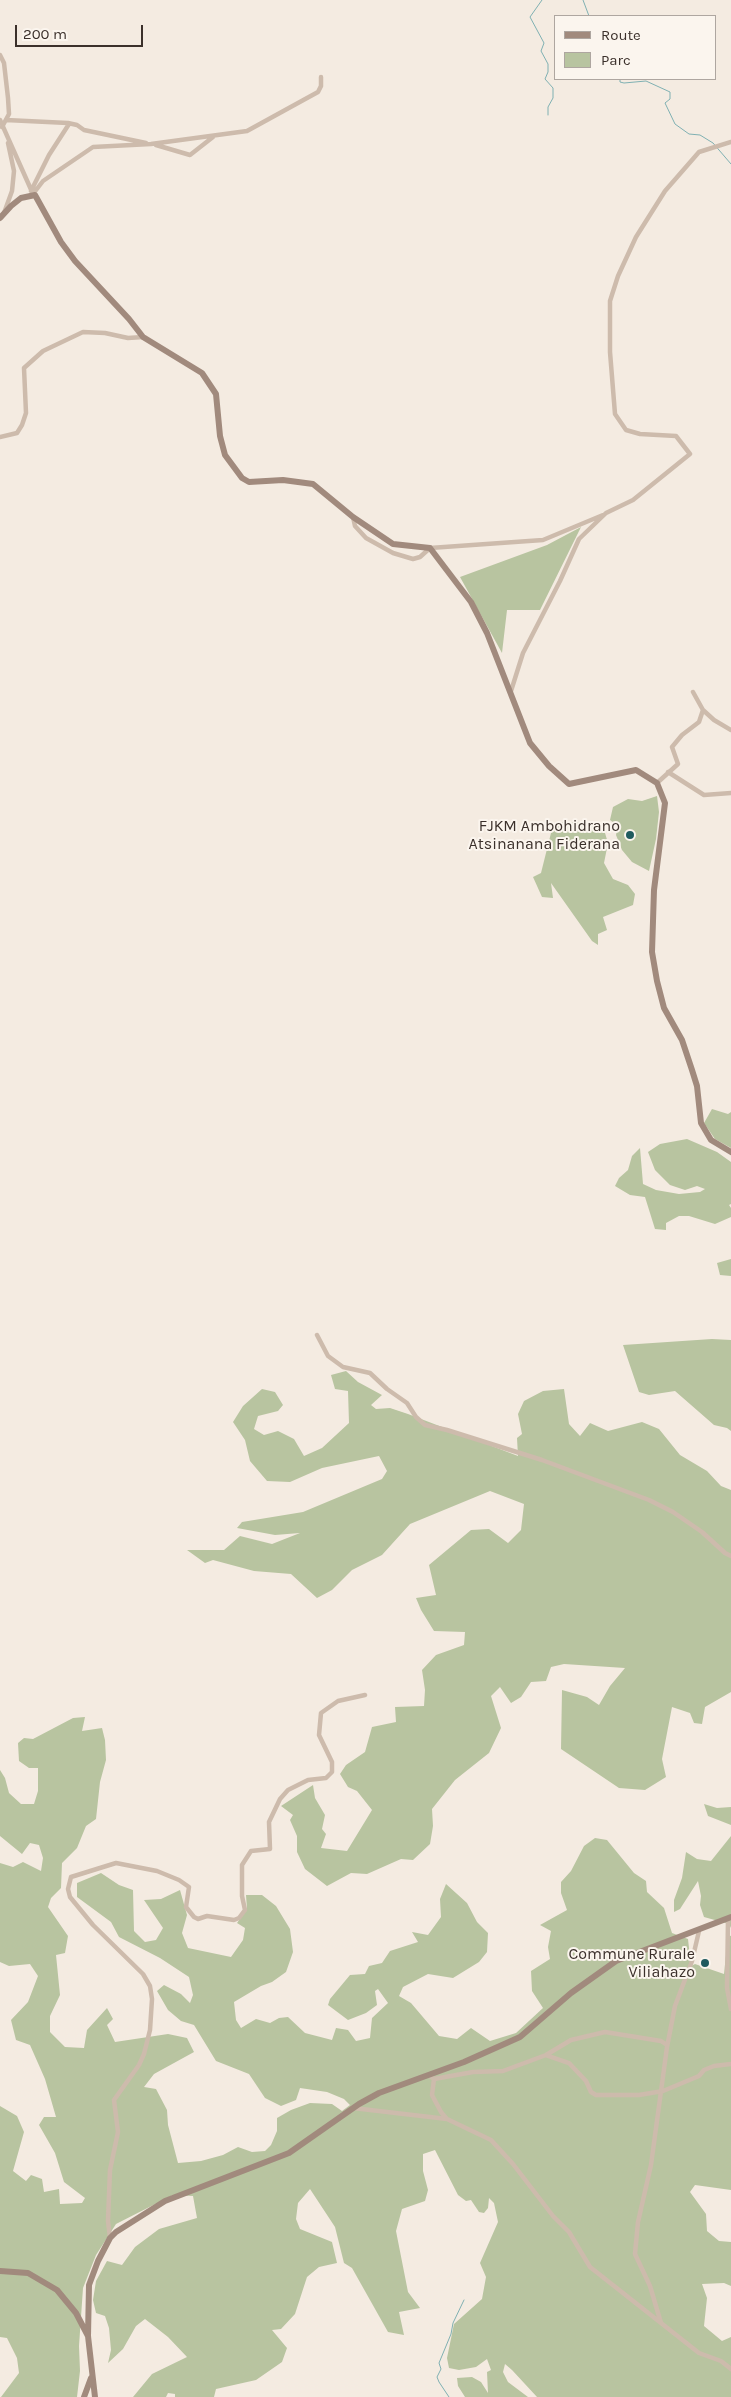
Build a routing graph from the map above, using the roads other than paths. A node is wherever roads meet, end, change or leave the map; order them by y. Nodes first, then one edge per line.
1 (0, 56) edge
2 (321, 77) dead end
3 (0, 120) edge
4 (6, 120) junction
5 (69, 124) junction
6 (2, 127) junction
7 (6, 135) junction
8 (214, 136) junction
9 (731, 142) edge
10 (151, 144) junction
11 (32, 192) junction
12 (2, 216) edge
13 (143, 337) junction
14 (0, 437) edge
15 (606, 513) junction
16 (353, 517) junction
17 (430, 548) junction
18 (692, 692) dead end
19 (510, 693) junction
20 (703, 710) junction
21 (731, 730) edge
22 (668, 772) junction
23 (657, 782) junction
24 (731, 793) edge
25 (731, 1152) edge
26 (317, 1335) dead end
27 (731, 1556) edge
28 (365, 1695) dead end
29 (730, 1918) edge
30 (698, 1931) junction
31 (730, 1932) edge
32 (731, 2009) edge
33 (667, 2045) junction
34 (546, 2055) junction
35 (731, 2064) edge
36 (428, 2075) junction
37 (434, 2079) junction
38 (663, 2090) junction
39 (353, 2108) junction
40 (447, 2119) junction
41 (110, 2238) junction
42 (0, 2271) edge
43 (662, 2323) junction
44 (88, 2336) junction
45 (731, 2369) edge
46 (92, 2377) junction
47 (84, 2397) edge
48 (95, 2397) edge

1 - 4 street
2 - 8 street
3 - 6 street
4 - 5 street
4 - 6 street
5 - 10 street
5 - 11 street
6 - 7 street
7 - 11 street
7 - 12 street
8 - 10 street
8 - 10 street
9 - 15 street
10 - 11 street
11 - 12 street
11 - 13 street
13 - 14 street
13 - 16 street
15 - 17 street
15 - 19 street
16 - 17 street
16 - 17 street
17 - 19 street
18 - 20 street
19 - 23 street
20 - 21 street
20 - 22 street
22 - 23 street
22 - 24 street
23 - 25 street
26 - 27 street
28 - 41 street
29 - 30 street
29 - 31 street
30 - 33 street
30 - 36 street
31 - 32 street
33 - 34 street
33 - 38 street
34 - 37 street
34 - 38 street
35 - 38 street
36 - 37 street
36 - 39 street
37 - 40 street
38 - 43 street
39 - 40 street
39 - 41 street
40 - 43 street
41 - 44 street
42 - 44 street
43 - 45 street
44 - 46 street
46 - 47 street
46 - 48 street

